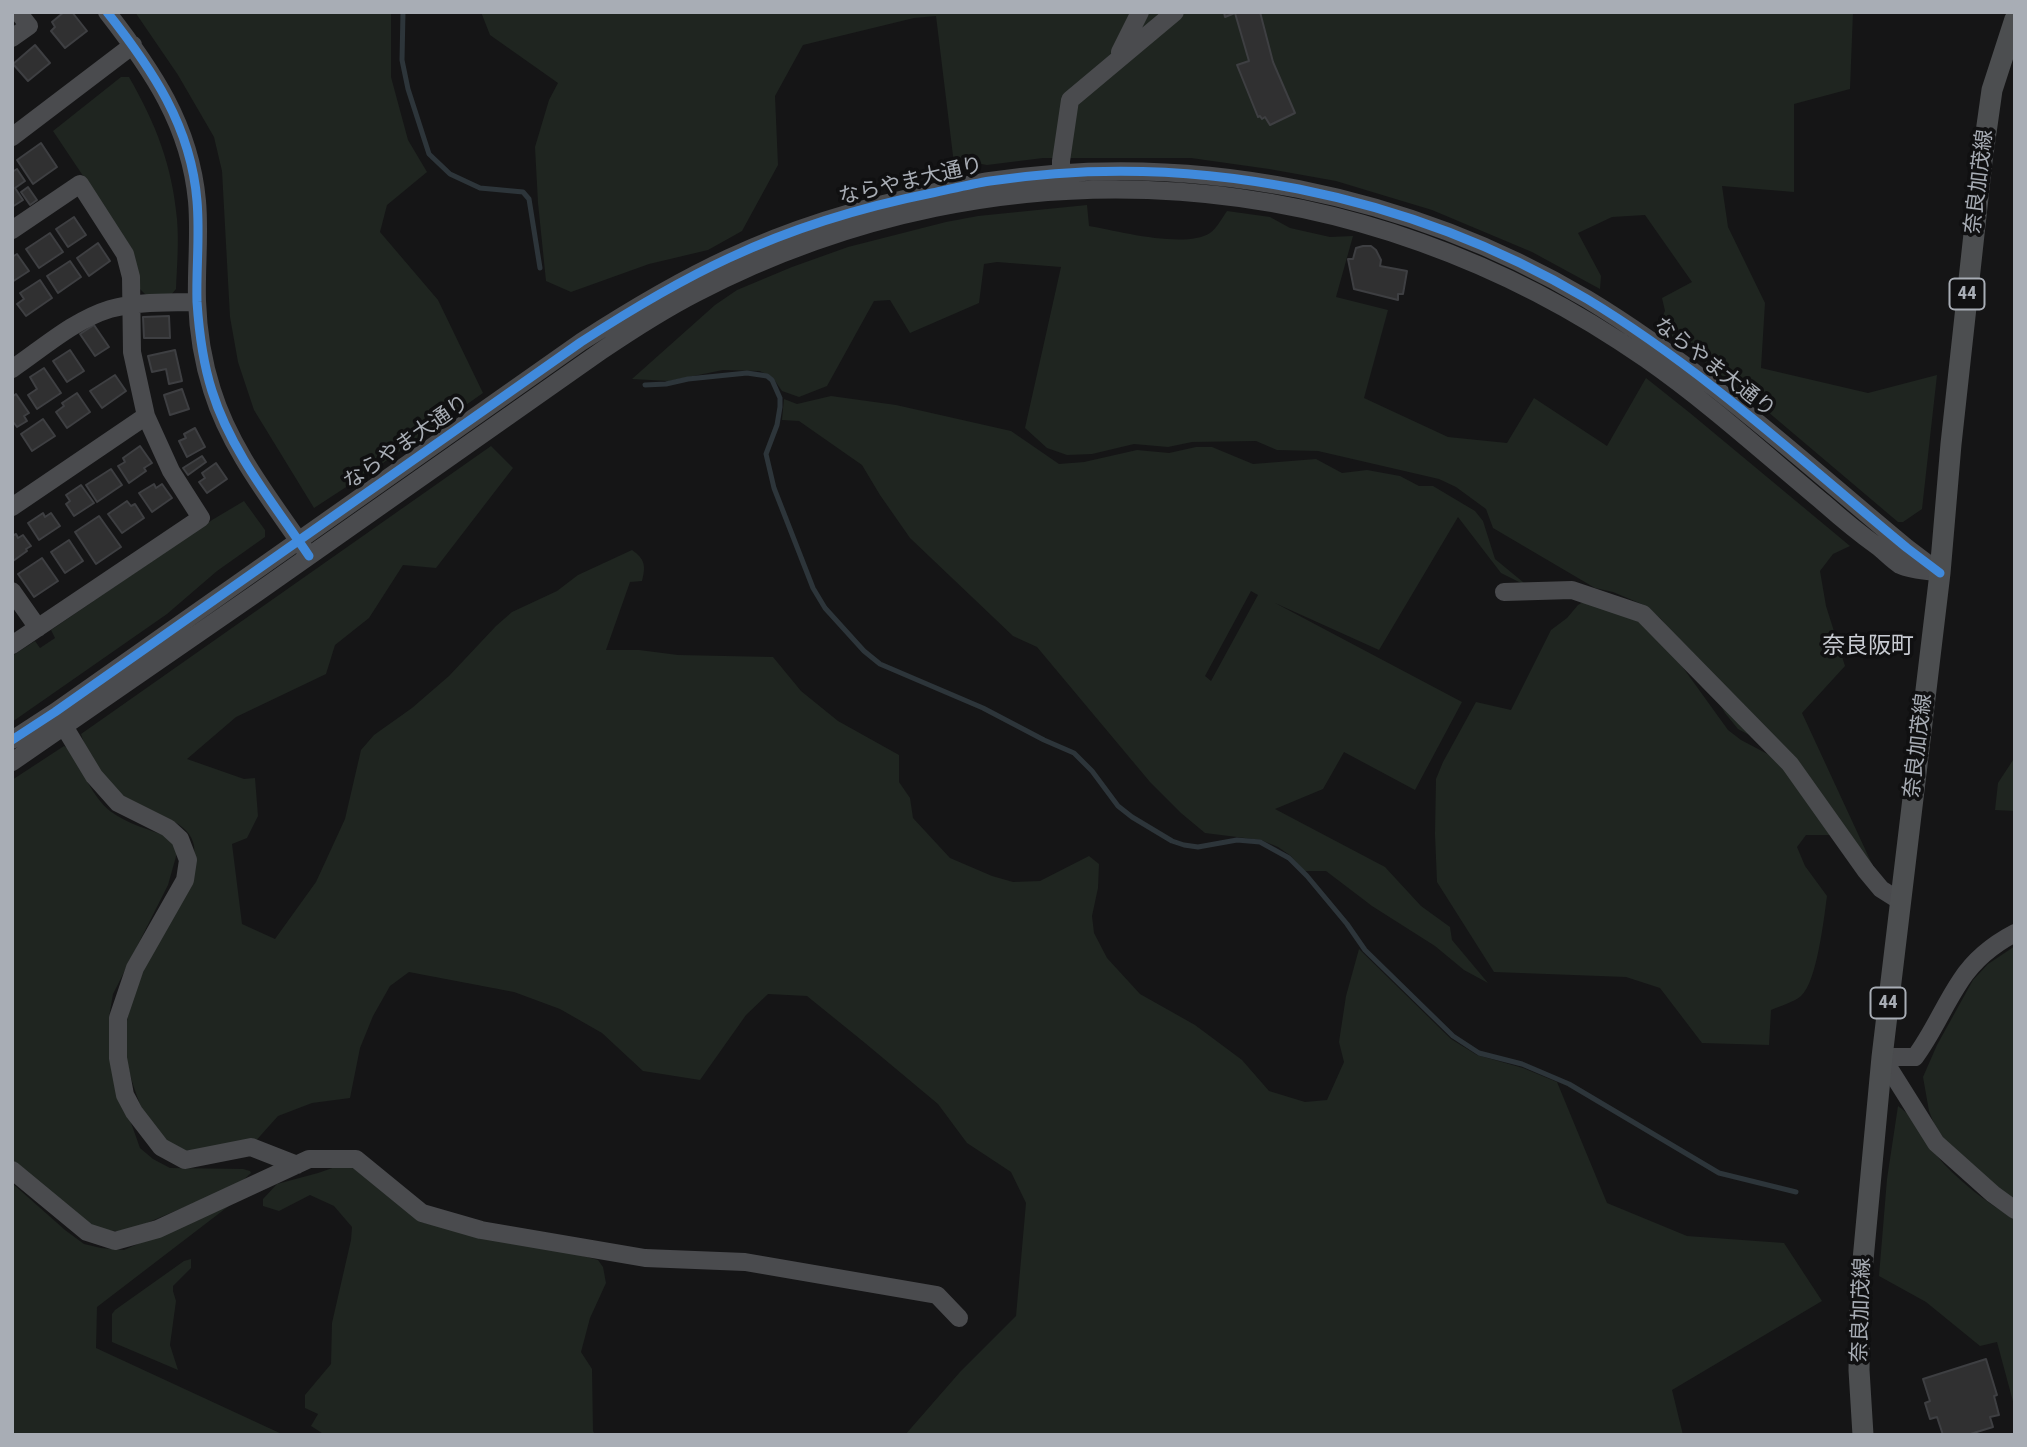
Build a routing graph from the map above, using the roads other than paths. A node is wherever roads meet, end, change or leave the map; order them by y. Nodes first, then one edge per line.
1 (18, 12) edge
2 (107, 12) edge
3 (1140, 12) edge
4 (1175, 12) edge
5 (2015, 19) edge
6 (12, 38) edge
7 (133, 45) junction
8 (1115, 61) junction
9 (12, 137) edge
10 (1062, 174) junction
11 (12, 230) edge
12 (197, 302) junction
13 (130, 305) junction
14 (642, 314) junction
15 (12, 369) edge
16 (498, 412) junction
17 (146, 416) junction
18 (12, 508) edge
19 (298, 540) junction
20 (309, 556) junction
21 (1940, 573) junction
22 (12, 591) edge
23 (1504, 592) dead end
24 (38, 628) junction
25 (12, 645) edge
26 (60, 719) junction
27 (12, 740) edge
28 (12, 762) edge
29 (1900, 901) junction
30 (2015, 933) edge
31 (1882, 1057) junction
32 (297, 1164) junction
33 (12, 1170) edge
34 (2015, 1210) edge
35 (959, 1318) dead end
36 (1863, 1435) edge

1 - 6 street
2 - 7 street
3 - 8 street
4 - 8 street
5 - 21 main road, 奈良加茂線 / 44
7 - 9 street
7 - 12 street
8 - 10 street
10 - 14 street, ならやま大通り
10 - 21 street, ならやま大通り
11 - 13 street
12 - 13 street
12 - 19 street
13 - 15 street
13 - 17 street
14 - 16 street, ならやま大通り
14 - 21 street, ならやま大通り
16 - 19 street, ならやま大通り
16 - 20 street, ならやま大通り
17 - 18 street
17 - 24 street
19 - 20 street
19 - 26 street, ならやま大通り
20 - 26 street, ならやま大通り
21 - 29 main road, 奈良加茂線 / 44
22 - 24 street
23 - 29 street
24 - 25 street
26 - 27 street, ならやま大通り
26 - 28 street, ならやま大通り
26 - 32 street
29 - 31 main road, 奈良加茂線 / 44
30 - 31 street
31 - 34 street
31 - 36 main road, 奈良加茂線 / 44
32 - 33 street
32 - 35 street

